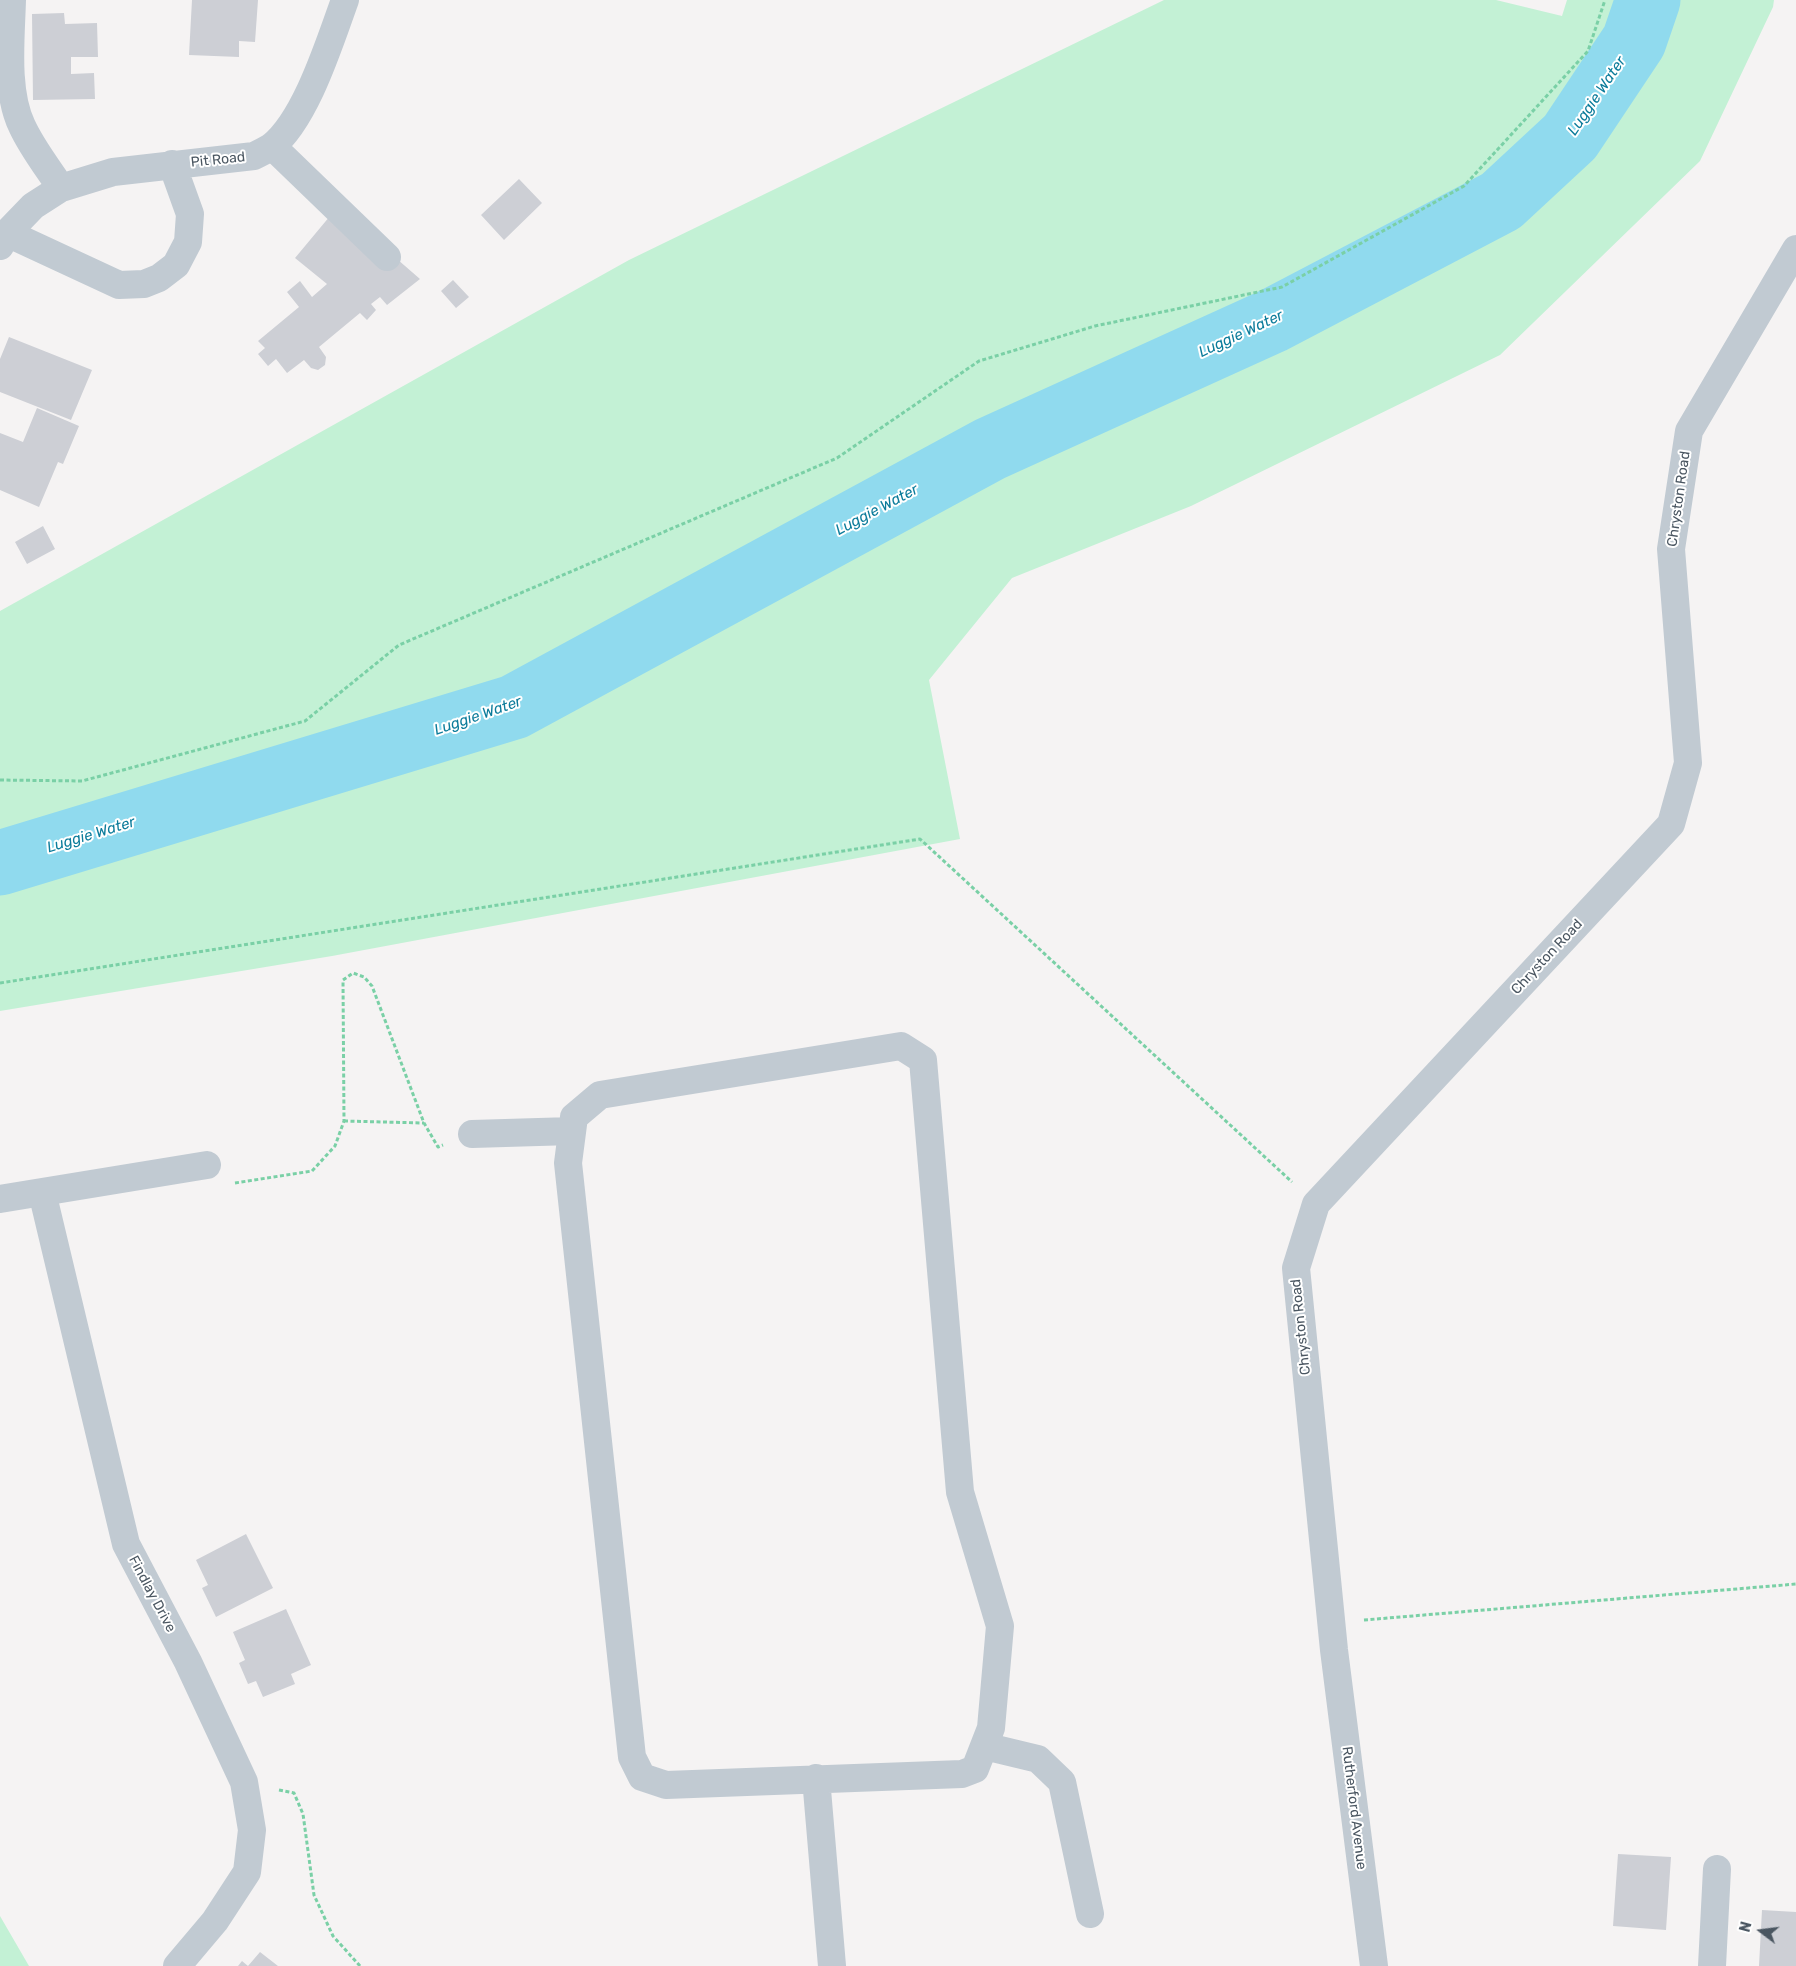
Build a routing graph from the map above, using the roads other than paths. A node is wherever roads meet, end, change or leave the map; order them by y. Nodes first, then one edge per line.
1 (12, 0) edge
2 (345, 0) edge
3 (5, 44) edge
4 (272, 146) junction
5 (172, 164) junction
6 (61, 188) junction
7 (4, 239) edge
8 (1796, 249) edge
9 (387, 257) dead end
10 (572, 1131) junction
11 (472, 1134) road end
12 (207, 1165) road end
13 (42, 1192) junction
14 (0, 1199) edge
15 (1334, 1650) joint
16 (984, 1746) junction
17 (816, 1778) junction
18 (1717, 1869) dead end
19 (1090, 1914) dead end
20 (176, 1966) edge
21 (832, 1966) edge
22 (1374, 1966) edge
23 (1712, 1966) edge

1 - 3 street
2 - 4 street, Pit Road
3 - 6 street
4 - 5 street, Pit Road
4 - 9 street
5 - 6 street, Pit Road
5 - 7 street
6 - 7 street, Pit Road
8 - 15 street, Chryston Road
10 - 11 street
10 - 16 street
10 - 17 street
12 - 13 street
13 - 14 street
13 - 20 street, Findlay Drive
15 - 22 street, Rutherford Avenue
16 - 17 street
16 - 19 street
17 - 21 street
18 - 23 street

